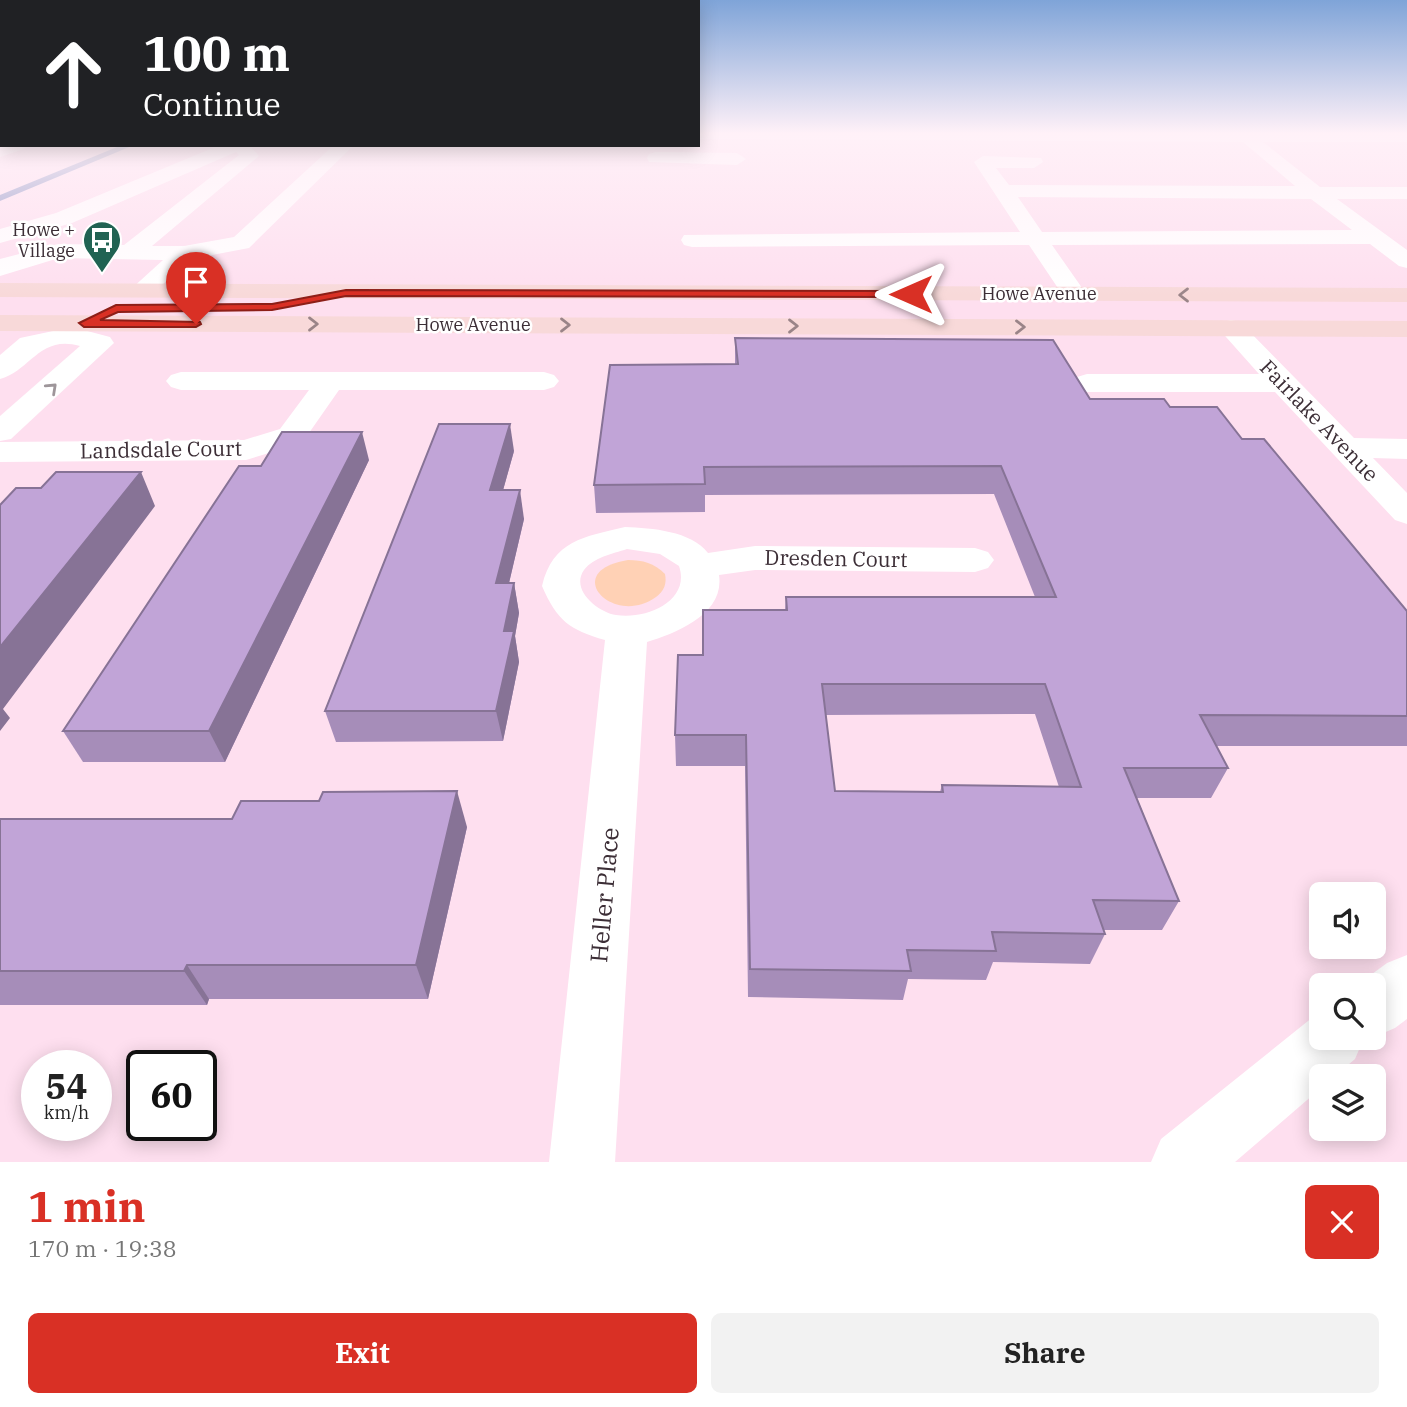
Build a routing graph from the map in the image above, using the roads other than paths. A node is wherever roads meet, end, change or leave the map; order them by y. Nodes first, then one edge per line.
1 (135, 188) edge
2 (210, 188) edge
3 (299, 188) edge
4 (1000, 188) edge
5 (1309, 188) edge
6 (1003, 191) junction
7 (1314, 192) junction
8 (1407, 193) edge
9 (0, 236) edge
10 (1374, 236) junction
11 (1035, 237) junction
12 (692, 240) dead end
13 (0, 250) edge
14 (130, 252) junction
15 (184, 253) junction
16 (26, 260) junction
17 (1407, 261) edge
18 (0, 269) edge
19 (0, 289) edge
20 (142, 290) junction
21 (346, 293) junction
22 (1074, 295) junction
23 (1407, 295) edge
24 (0, 305) edge
25 (1407, 306) edge
26 (0, 323) edge
27 (1231, 328) junction
28 (78, 329) junction
29 (1407, 329) edge
30 (0, 370) edge
31 (181, 381) dead end
32 (544, 381) dead end
33 (330, 382) junction
34 (1087, 383) dead end
35 (1283, 383) junction
36 (0, 432) edge
37 (1345, 448) junction
38 (1407, 449) edge
39 (0, 452) edge
40 (1407, 513) edge
41 (975, 560) dead end
42 (698, 567) junction
43 (627, 629) junction
44 (1407, 983) edge
45 (1386, 999) edge
46 (1319, 1050) edge
47 (582, 1162) edge
48 (1184, 1162) edge

1 - 9 street
2 - 14 street
3 - 15 street
4 - 6 street
5 - 7 street
6 - 7 street
6 - 11 street
7 - 8 street
7 - 10 street
10 - 11 street
10 - 17 street
11 - 12 street
11 - 22 street
13 - 16 street
14 - 15 street
14 - 16 street
15 - 20 street
16 - 18 street
19 - 20 main road, Howe Avenue
20 - 21 main road, Howe Avenue
20 - 24 main road
21 - 22 main road, Howe Avenue
21 - 28 main road
23 -> 22 main road, Howe Avenue
25 - 27 main road
26 - 28 main road, Howe Avenue
28 -> 27 main road, Howe Avenue
27 - 29 main road, Howe Avenue
27 - 35 street, Fairlake Avenue
28 - 30 street
36 -> 28 street
31 - 33 street
32 - 33 street
33 - 39 street, Landsdale Court
34 - 35 street
35 - 37 street, Fairlake Avenue
37 - 38 street
37 - 40 street, Fairlake Avenue
41 - 42 street, Dresden Court
42 - 43 street
42 - 43 street
43 - 47 street, Heller Place
44 - 45 street
46 - 48 street

